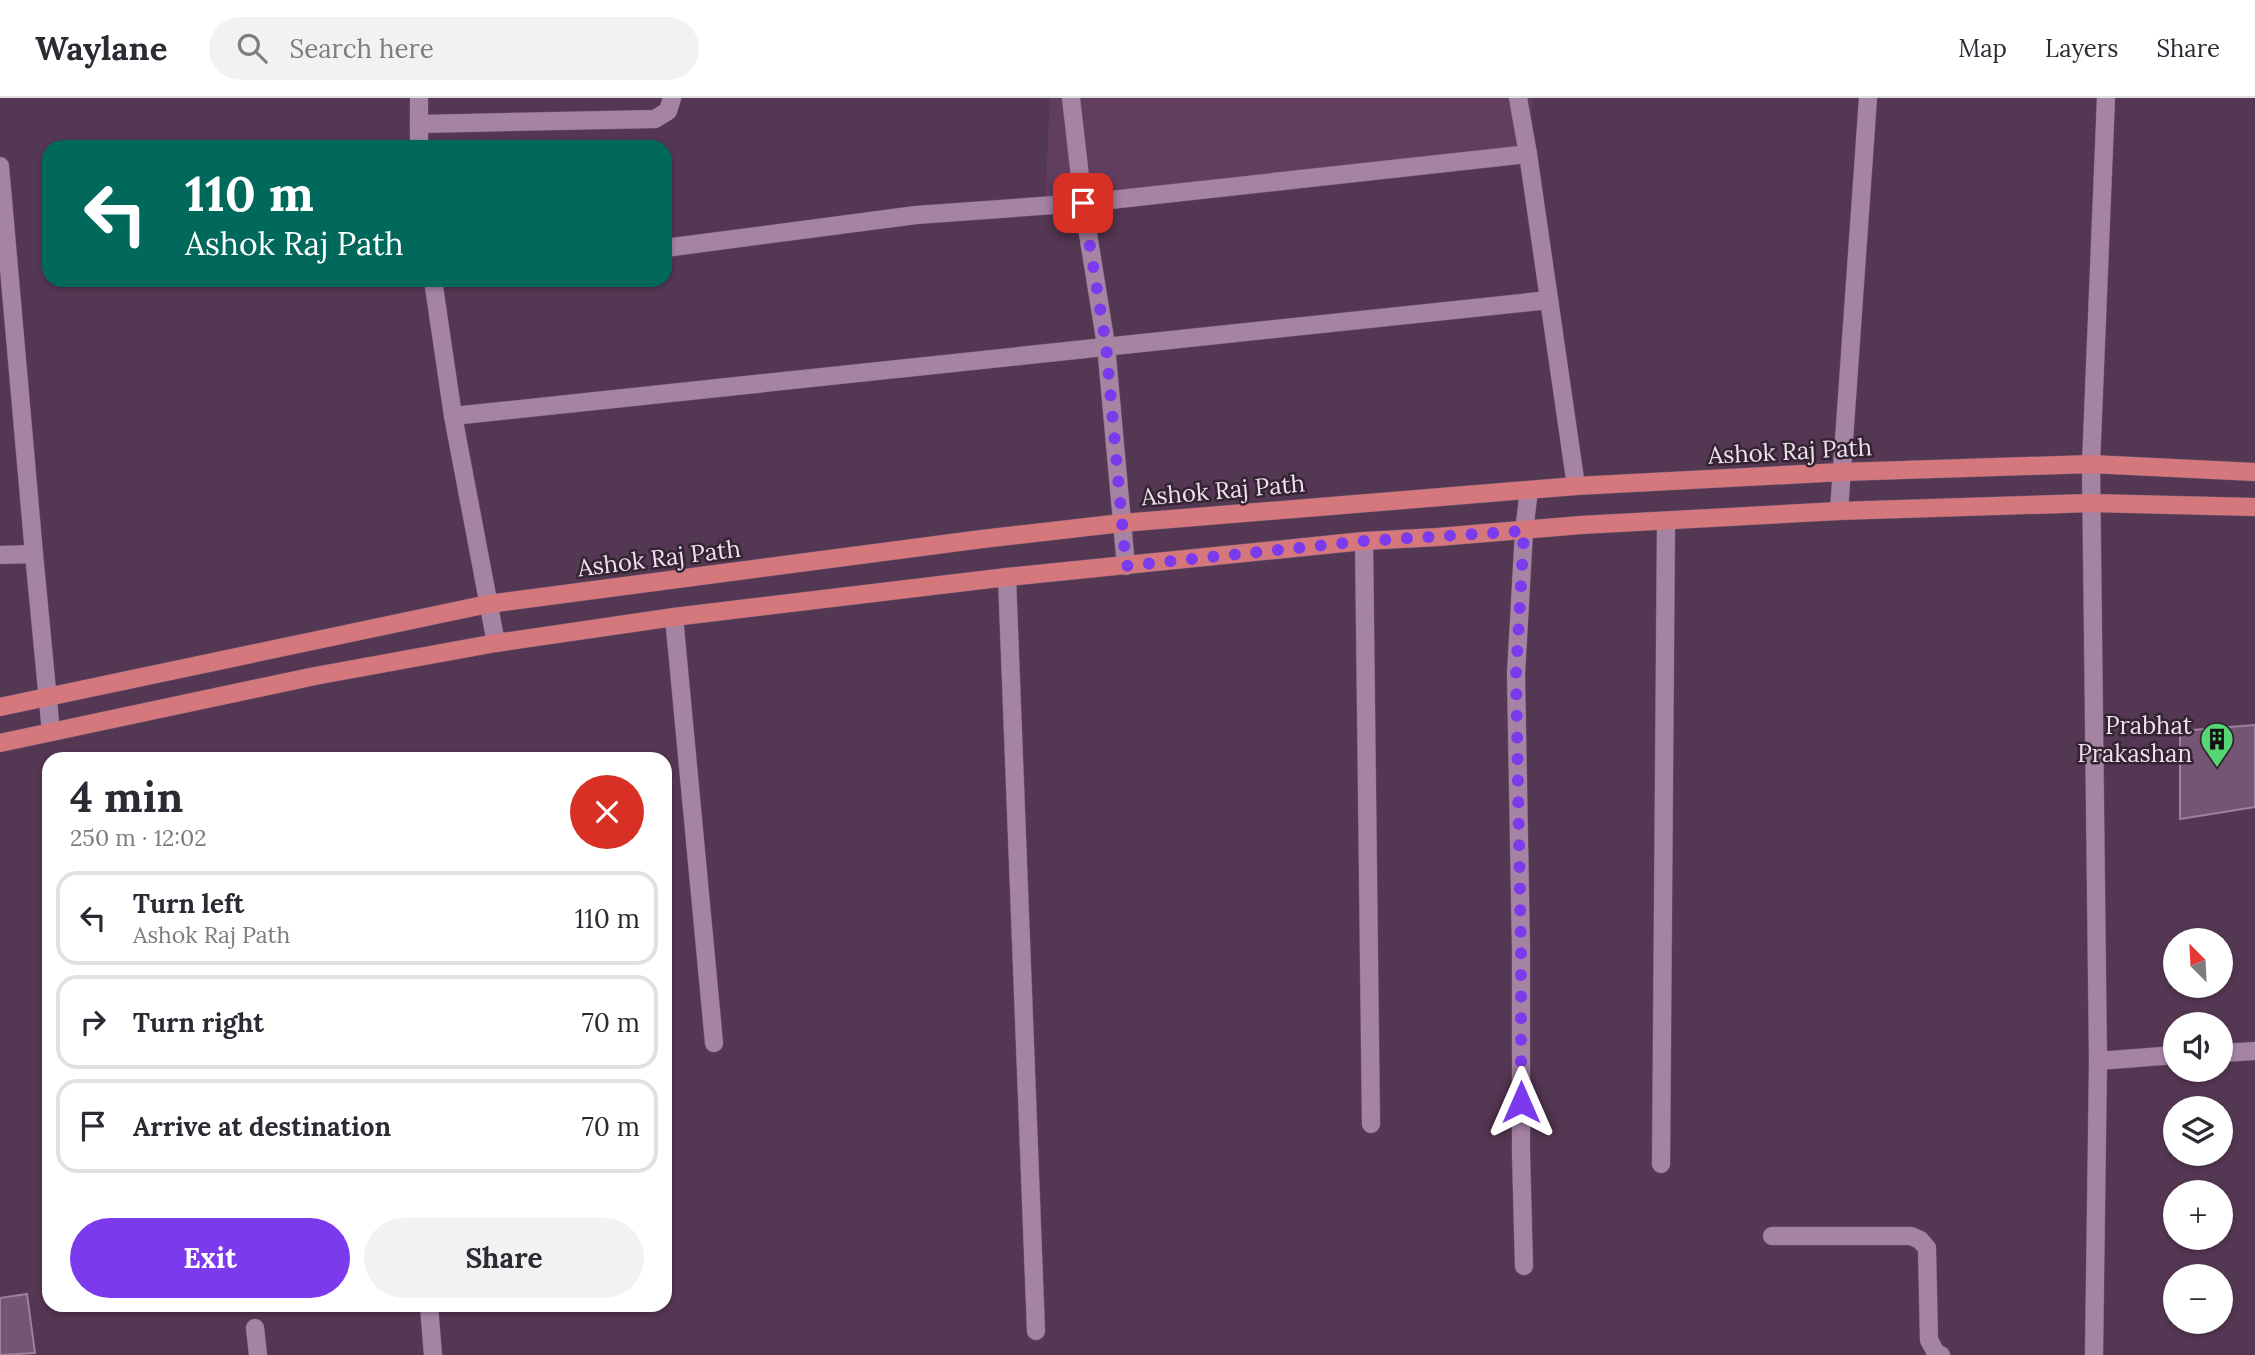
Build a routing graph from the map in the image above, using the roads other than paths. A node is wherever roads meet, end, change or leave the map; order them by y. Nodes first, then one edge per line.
1 (419, 98) edge
2 (672, 98) edge
3 (1071, 98) edge
4 (1518, 98) edge
5 (1868, 98) edge
6 (2106, 98) edge
7 (419, 124) junction
8 (419, 140) edge
9 (1528, 154) junction
10 (0, 166) edge
11 (1083, 203) junction
12 (672, 247) edge
13 (434, 287) edge
14 (1549, 300) junction
15 (1106, 345) junction
16 (453, 416) junction
17 (2091, 464) junction
18 (2255, 471) edge
19 (1842, 472) junction
20 (1576, 486) junction
21 (1529, 490) junction
22 (2091, 503) junction
23 (2255, 506) edge
24 (1839, 511) junction
25 (1666, 522) junction
26 (1122, 523) junction
27 (1524, 531) junction
28 (1364, 541) junction
29 (34, 554) junction
30 (0, 555) edge
31 (1126, 566) junction
32 (1007, 577) junction
33 (488, 604) junction
34 (674, 617) junction
35 (496, 643) junction
36 (48, 697) junction
37 (0, 707) edge
38 (51, 732) junction
39 (0, 743) edge
40 (714, 1043) dead end
41 (2255, 1051) edge
42 (2233, 1052) edge
43 (2163, 1056) edge
44 (2098, 1061) junction
45 (1371, 1124) dead end
46 (1661, 1164) dead end
47 (1772, 1236) dead end
48 (1524, 1266) dead end
49 (429, 1312) edge
50 (255, 1328) dead end
51 (1036, 1332) dead end
52 (258, 1355) edge
53 (433, 1355) edge
54 (1941, 1355) edge
55 (2094, 1355) edge

1 - 7 street
2 - 7 street
3 - 11 street
4 - 9 street
5 - 19 street
6 - 17 street
7 - 8 street
9 - 11 street
9 - 14 street
10 - 29 street
11 - 12 street
11 - 15 street
13 - 16 street
14 - 15 street
14 - 20 street
15 - 16 street
15 - 26 street
16 - 33 street
17 - 18 main road, Ashok Raj Path
17 - 19 main road, Ashok Raj Path
17 - 22 street
19 - 20 main road, Ashok Raj Path
19 - 24 street
20 - 21 main road, Ashok Raj Path
21 - 26 main road, Ashok Raj Path
21 - 27 street
22 - 23 main road
22 - 24 main road
22 - 44 street
24 - 25 main road
25 - 27 main road
25 - 46 street
26 - 31 street
26 - 33 main road, Ashok Raj Path
27 - 28 main road
27 - 48 street
28 - 31 main road
28 - 45 street
29 - 30 street
29 - 36 street
31 - 32 main road
32 - 34 main road
32 - 51 street
33 - 35 street
33 - 36 main road, Ashok Raj Path
34 - 35 main road
34 - 40 street
35 - 38 main road
36 - 37 main road, Ashok Raj Path
36 - 38 street
38 - 39 main road
41 - 42 street
43 - 44 street
44 - 55 street
47 - 54 street
49 - 53 street
50 - 52 street

